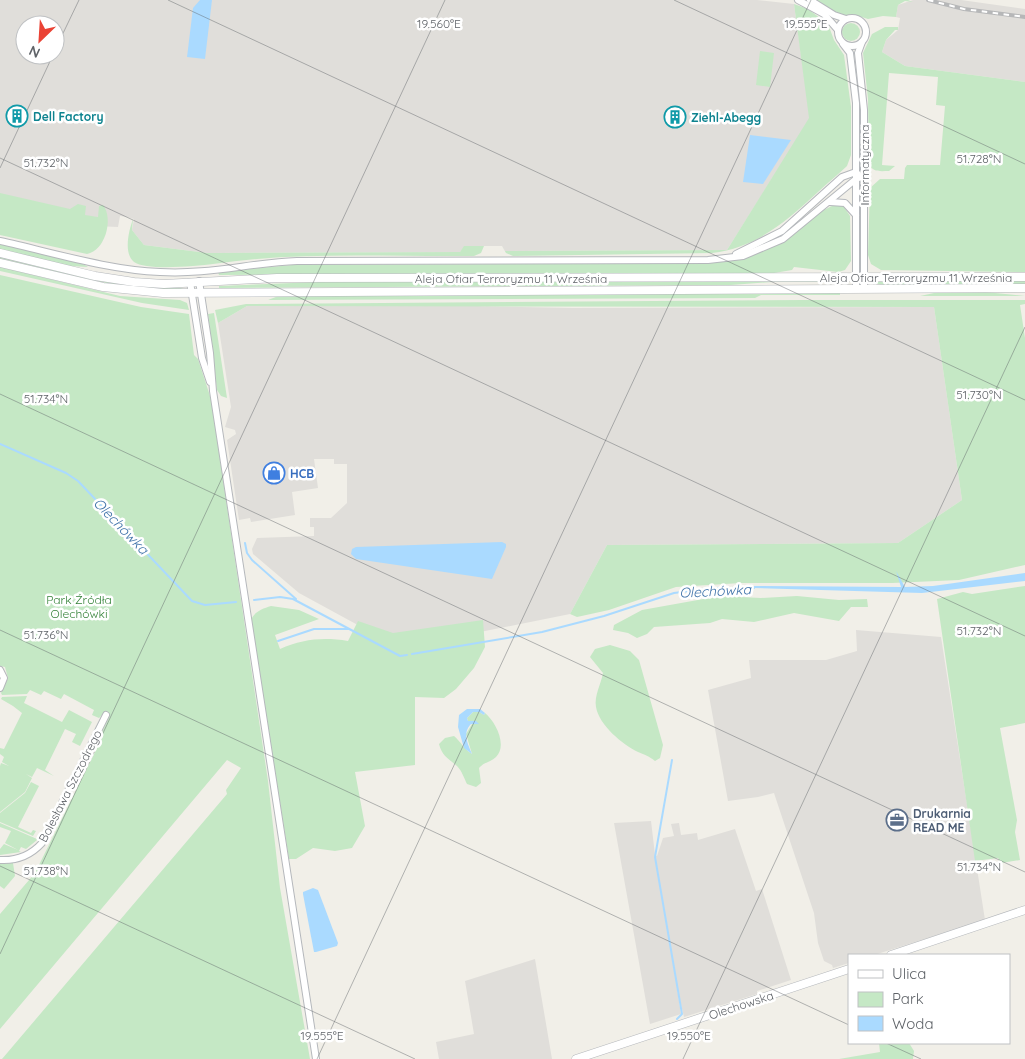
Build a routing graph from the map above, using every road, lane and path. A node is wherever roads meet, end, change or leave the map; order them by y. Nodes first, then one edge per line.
1 (798, 0) edge
2 (810, 0) edge
3 (846, 19) junction
4 (838, 30) junction
5 (862, 42) junction
6 (843, 44) junction
7 (856, 176) junction
8 (864, 176) junction
9 (828, 202) junction
10 (856, 216) junction
11 (0, 241) edge
12 (0, 253) edge
13 (732, 256) junction
14 (0, 262) edge
15 (1025, 276) edge
16 (860, 277) junction
17 (199, 281) junction
18 (190, 282) junction
19 (1025, 288) edge
20 (860, 289) junction
21 (191, 293) junction
22 (201, 293) junction
23 (213, 391) junction
24 (0, 670) edge
25 (0, 688) edge
26 (106, 715) dead end
27 (0, 860) edge
28 (1025, 910) edge
29 (894, 954) edge
30 (848, 970) edge
31 (316, 1059) edge
32 (576, 1059) edge

1 - 4 street
2 - 3 street
3 - 4 street
3 - 5 street
4 - 6 street
5 - 6 street
5 - 8 street, Informatyczna
6 - 7 street, Informatyczna
7 - 8 street
7 - 9 street
7 - 10 street, Informatyczna
7 - 13 street
8 - 16 street, Informatyczna
9 - 10 street
9 - 13 street
10 - 16 street, Informatyczna
11 - 13 street
12 - 18 street, Aleja Ofiar Terroryzmu 11 Września
14 - 21 street, Aleja Ofiar Terroryzmu 11 Września
15 - 16 street, Aleja Ofiar Terroryzmu 11 Września
16 - 17 street, Aleja Ofiar Terroryzmu 11 Września
16 - 20 street, Informatyczna
17 - 18 street, Aleja Ofiar Terroryzmu 11 Września
17 - 22 street
18 - 21 street
19 - 20 street, Aleja Ofiar Terroryzmu 11 Września
20 - 22 street, Aleja Ofiar Terroryzmu 11 Września
21 - 22 street, Aleja Ofiar Terroryzmu 11 Września
21 - 23 street
22 - 23 street
23 - 31 street
24 - 25 street
26 - 27 street, Bolesława Szczodrego
28 - 29 street
30 - 32 street, Olechowska

